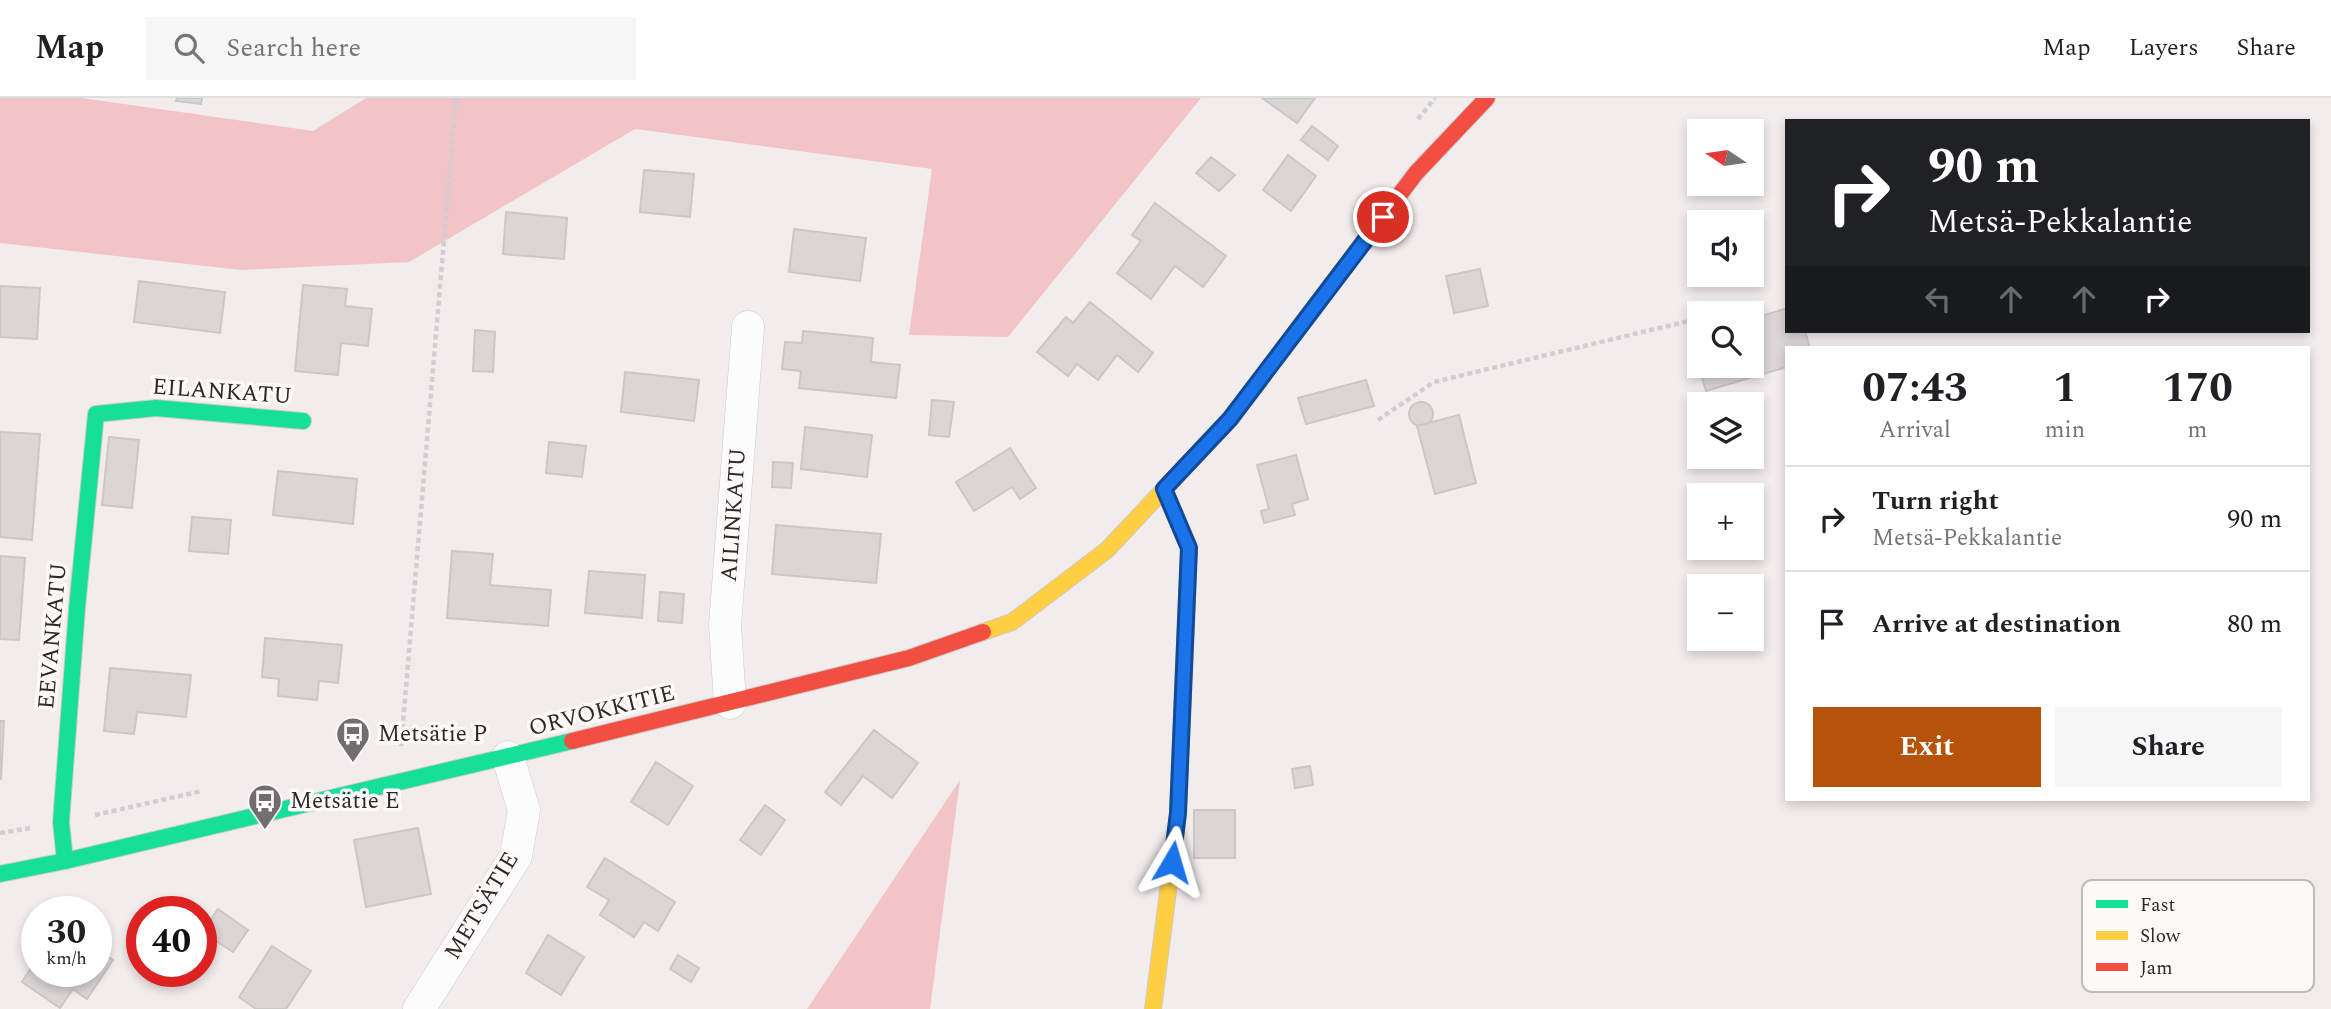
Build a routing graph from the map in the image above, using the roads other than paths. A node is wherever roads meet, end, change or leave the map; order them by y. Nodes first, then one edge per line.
1 (1487, 98) edge
2 (748, 327) dead end
3 (96, 414) joint
4 (303, 421) dead end
5 (1164, 489) junction
6 (730, 704) junction
7 (508, 757) junction
8 (65, 861) junction
9 (0, 874) edge
10 (419, 1009) edge
11 (1153, 1009) edge

1 - 5 street, ORVOKKITIE
2 - 6 street, AILINKATU
3 - 4 street, EILANKATU
3 - 8 street, EEVANKATU
5 - 6 street, ORVOKKITIE
5 - 11 street
6 - 7 street, ORVOKKITIE
7 - 8 street, ORVOKKITIE
7 - 10 street, METSÄTIE
8 - 9 street, ORVOKKITIE

